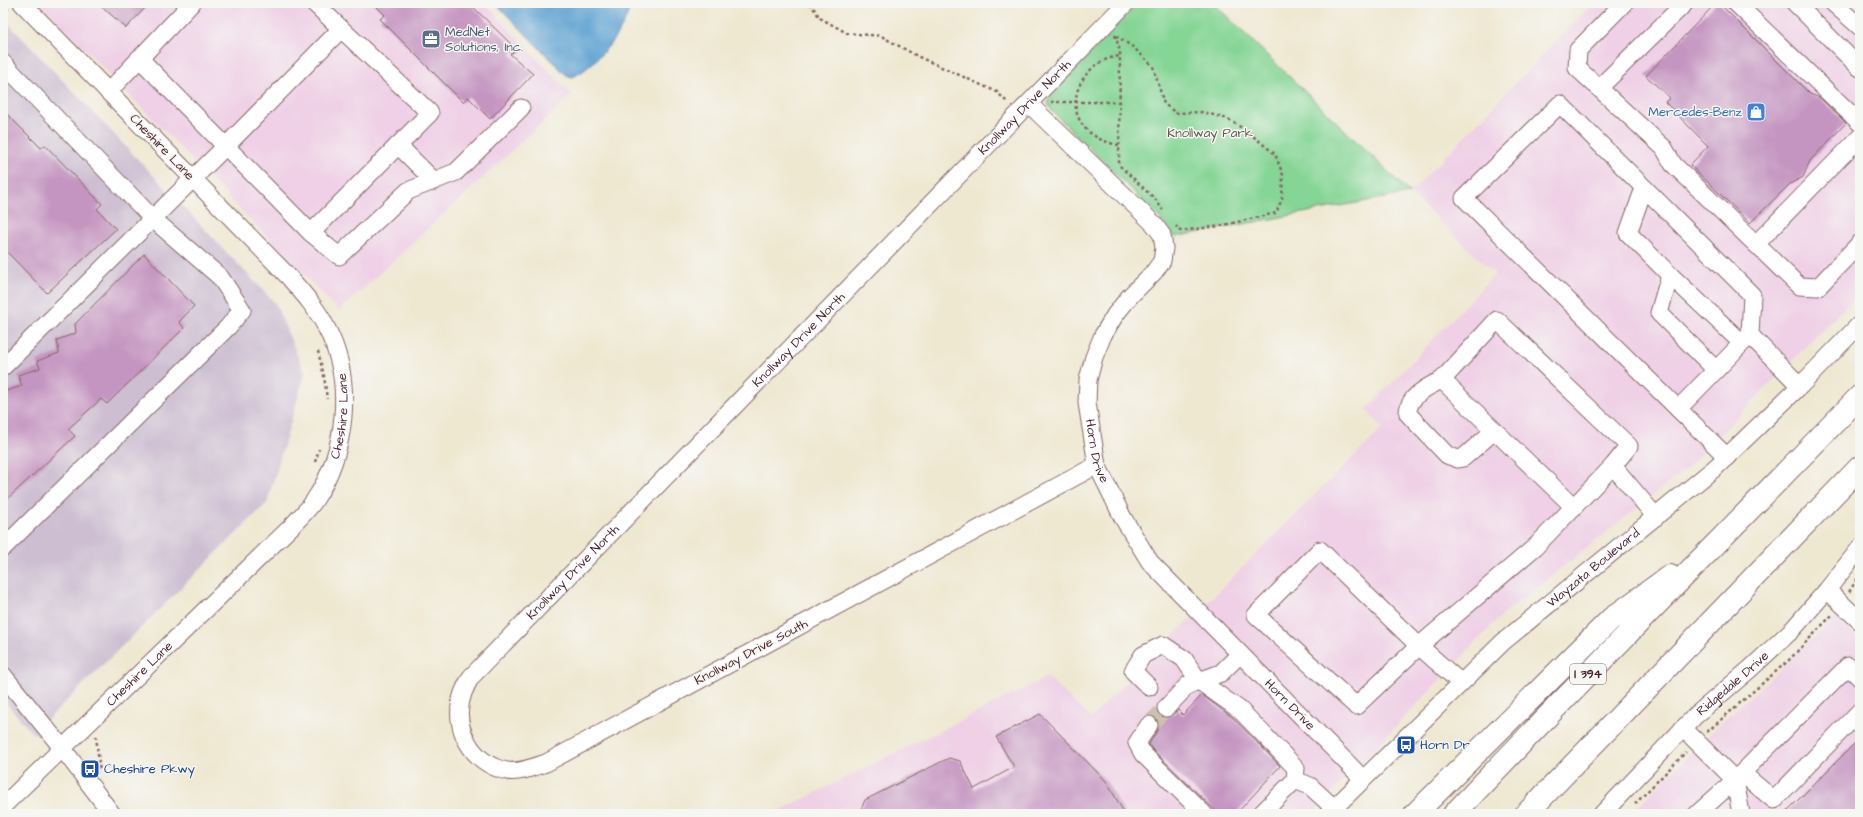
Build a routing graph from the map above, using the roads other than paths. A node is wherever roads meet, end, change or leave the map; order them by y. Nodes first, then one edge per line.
1 (22, 3) edge
2 (192, 3) edge
3 (314, 3) edge
4 (1126, 3) edge
5 (1624, 3) edge
6 (1685, 3) edge
7 (1736, 3) edge
8 (1796, 3) edge
9 (1833, 3) edge
10 (1860, 27) edge
11 (341, 29) junction
12 (139, 58) junction
13 (3, 63) edge
14 (1860, 68) edge
15 (1599, 88) junction
16 (108, 92) junction
17 (521, 108) dead end
18 (1024, 109) junction
19 (1860, 123) edge
20 (1860, 137) edge
21 (398, 145) junction
22 (226, 146) junction
23 (192, 178) junction
24 (434, 181) junction
25 (1644, 188) junction
26 (153, 220) junction
27 (311, 233) junction
28 (1860, 243) edge
29 (1756, 244) junction
30 (1670, 275) junction
31 (1860, 324) edge
32 (1746, 339) junction
33 (3, 367) edge
34 (1716, 370) junction
35 (1442, 380) junction
36 (1800, 386) junction
37 (1860, 396) edge
38 (1678, 409) junction
39 (1494, 431) junction
40 (1726, 457) junction
41 (1097, 465) junction
42 (1613, 466) junction
43 (1860, 467) edge
44 (1574, 507) junction
45 (1656, 516) junction
46 (1724, 537) junction
47 (3, 548) edge
48 (1860, 548) edge
49 (1827, 590) junction
50 (1860, 621) edge
51 (1419, 646) junction
52 (1240, 654) junction
53 (3, 675) edge
54 (471, 677) joint
55 (1860, 678) edge
56 (1198, 680) junction
57 (1460, 683) junction
58 (1149, 687) dead end
59 (1166, 708) tunnel mouth
60 (1860, 710) edge
61 (1149, 725) tunnel mouth
62 (1682, 728) junction
63 (63, 749) junction
64 (1739, 776) junction
65 (1363, 779) junction
66 (1296, 780) junction
67 (8, 801) edge
68 (1331, 811) edge
69 (1529, 812) edge
70 (112, 814) edge
71 (1204, 814) edge
72 (1261, 814) edge
73 (1415, 814) edge
74 (1454, 814) edge
75 (1602, 814) edge
76 (1696, 814) edge
77 (1741, 814) edge

1 - 16 street, Cheshire Lane
2 - 12 street
3 - 11 street
4 - 18 street, Knollway Drive North
5 - 15 street
6 - 15 street
7 - 19 street
8 - 14 street
9 - 10 street
11 - 21 street
11 - 22 street
12 - 16 street
12 - 22 street
13 - 26 street
15 - 29 street
16 - 23 street, Cheshire Lane
17 - 24 street
18 - 41 street, Horn Drive
18 - 54 street, Knollway Drive North
20 - 29 street
21 - 24 street
21 - 27 street
22 - 23 street
22 - 27 street
23 - 26 street
23 - 63 street, Cheshire Lane
24 - 27 street
25 - 30 street
25 - 32 street
25 - 38 street
26 - 33 street
26 - 47 street
28 - 29 street
30 - 32 street
30 - 34 street
31 - 36 street, Wayzata Boulevard
32 - 34 street
32 - 36 street
34 - 38 street
35 - 39 street
35 - 39 street
35 - 42 street
36 - 40 street, Wayzata Boulevard
37 - 46 highway, I 394
38 - 40 street
39 - 44 street
40 - 45 street, Wayzata Boulevard
41 - 52 street, Horn Drive
41 - 54 street, Knollway Drive South
42 - 44 street
42 - 45 street
43 - 69 highway
44 - 51 street
45 - 57 street, Wayzata Boulevard
46 - 73 highway
46 - 74 highway, I 394
48 - 49 street, Ridgedale Drive
49 - 50 street
49 - 62 street, Ridgedale Drive
51 - 51 street
51 - 57 street
52 - 56 street
52 - 65 street, Horn Drive
53 - 63 street
55 - 64 street
56 - 58 street
56 - 59 street
56 - 66 street
57 - 65 street, Wayzata Boulevard
60 - 64 street
61 - 71 street
62 - 64 street
62 - 75 street, Ridgedale Drive
63 - 67 street, Cheshire Lane
63 - 70 street
64 - 76 street
64 - 77 street
65 - 68 street, Wayzata Boulevard
66 - 68 street
66 - 72 street

